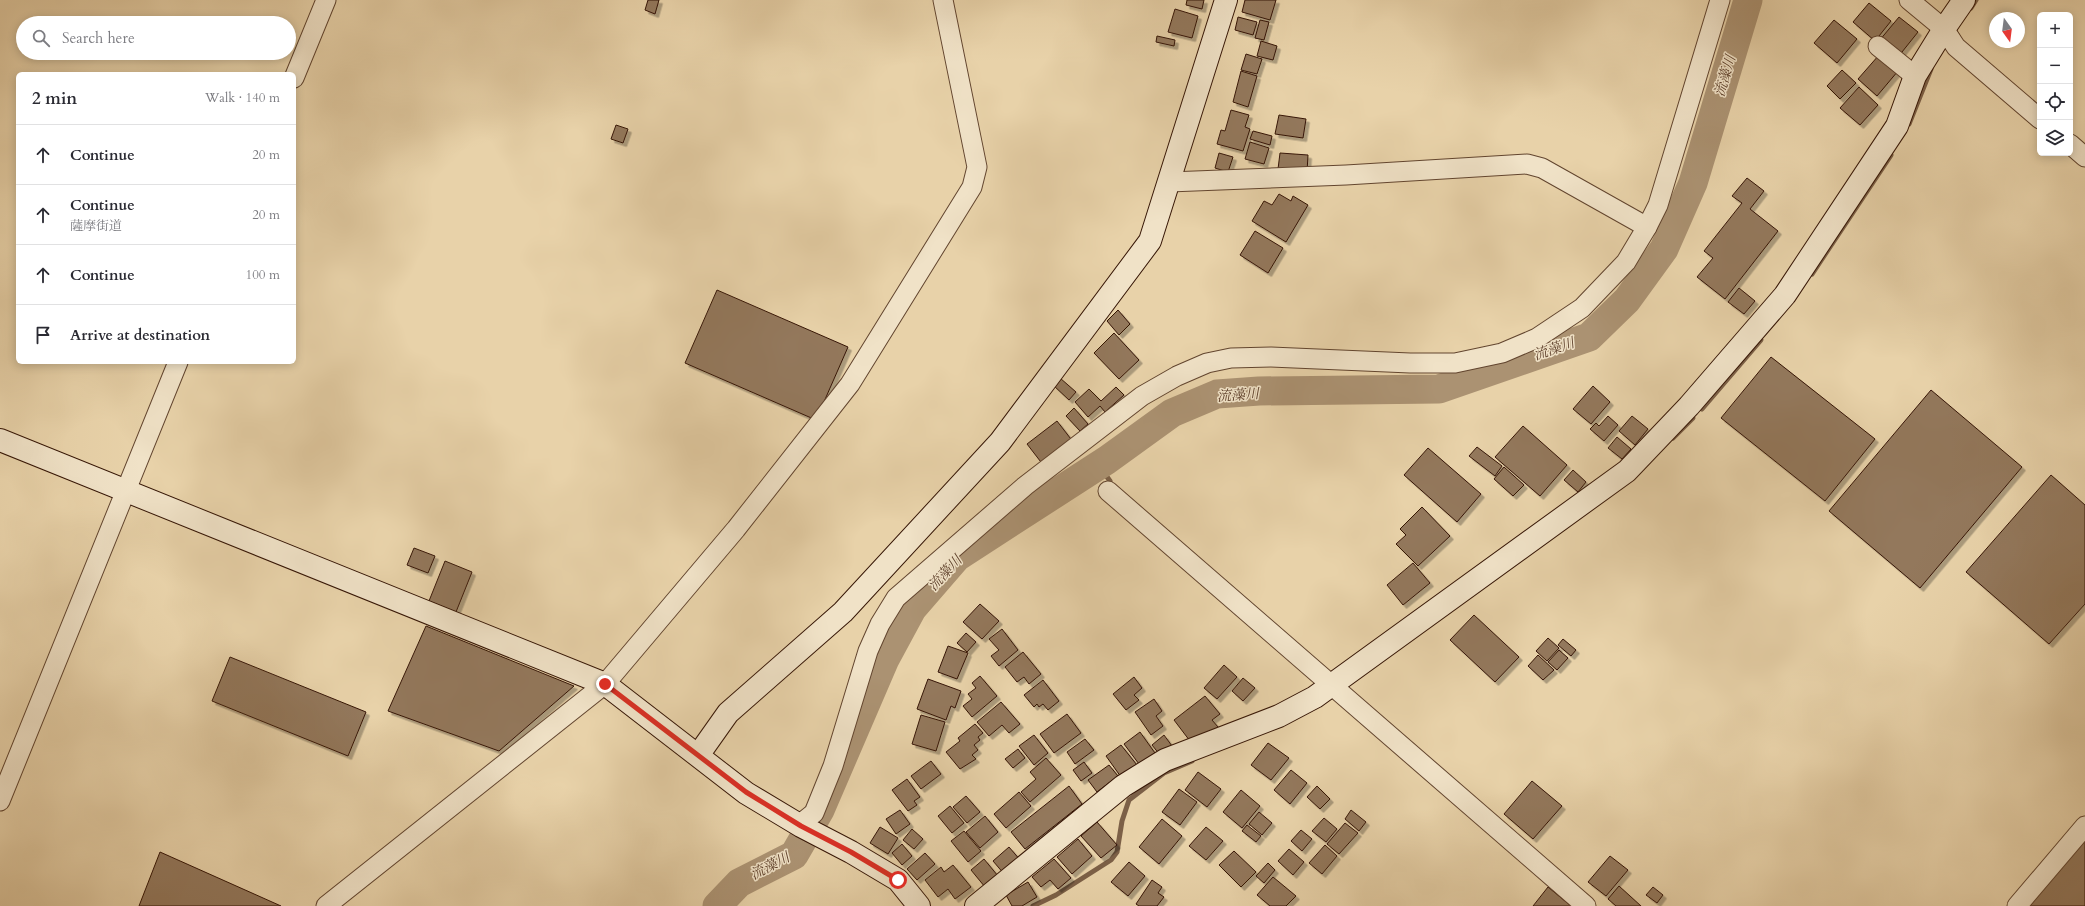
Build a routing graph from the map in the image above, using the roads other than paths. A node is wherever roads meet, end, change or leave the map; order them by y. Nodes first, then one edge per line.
1 (326, 0) edge
2 (943, 0) edge
3 (1226, 0) edge
4 (1720, 0) edge
5 (1910, 0) edge
6 (1964, 0) edge
7 (1948, 36) junction
8 (1878, 46) dead end
9 (296, 73) edge
10 (1915, 76) junction
11 (2037, 116) edge
12 (2073, 147) edge
13 (2085, 157) edge
14 (1169, 182) junction
15 (1647, 227) junction
16 (177, 364) edge
17 (0, 440) edge
18 (126, 490) junction
19 (1108, 491) dead end
20 (605, 684) junction
21 (1338, 691) junction
22 (698, 754) junction
23 (0, 801) edge
24 (800, 826) junction
25 (2085, 826) edge
26 (326, 906) edge
27 (919, 906) edge
28 (976, 906) edge
29 (1586, 906) edge
30 (2017, 906) edge

1 - 9 street
2 - 20 street
3 - 14 street
4 - 15 street
5 - 7 street
6 - 7 street
7 - 10 street
7 - 11 street
8 - 10 street
10 - 21 street
12 - 13 street
14 - 15 street
14 - 22 street
15 - 24 street
16 - 18 street
17 - 18 street
18 - 20 street
18 - 23 street
19 - 21 street
20 - 22 street
20 - 26 street
21 - 28 street
21 - 29 street
22 - 24 street
24 - 27 street
25 - 30 street

